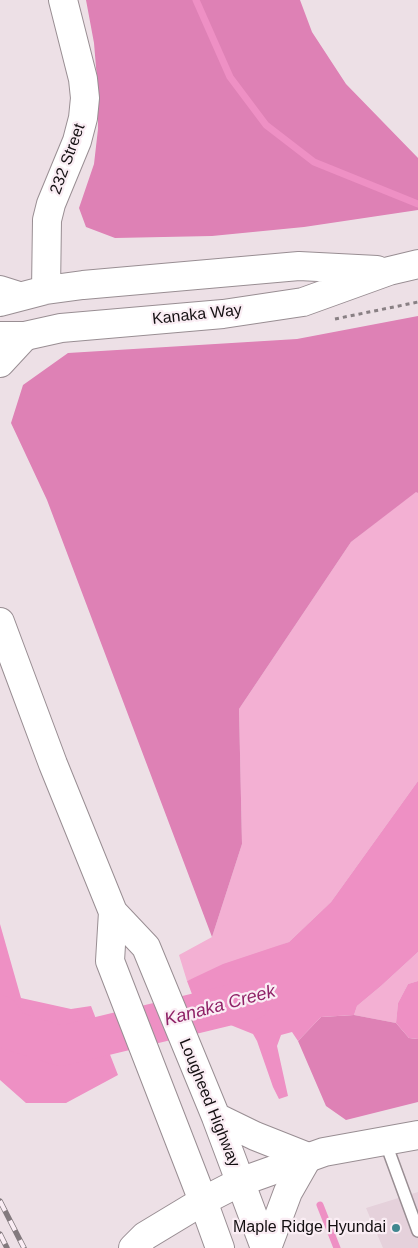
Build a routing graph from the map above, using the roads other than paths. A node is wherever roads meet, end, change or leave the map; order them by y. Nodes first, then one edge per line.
1 (63, 0) edge
2 (418, 264) edge
3 (389, 271) junction
4 (46, 290) junction
5 (6, 296) edge
6 (12, 336) edge
7 (0, 363) edge
8 (0, 622) edge
9 (10, 668) edge
10 (113, 912) junction
11 (216, 1117) junction
12 (418, 1135) edge
13 (385, 1141) junction
14 (308, 1157) junction
15 (240, 1182) junction
16 (203, 1201) junction
17 (418, 1230) edge
18 (133, 1248) edge
19 (220, 1248) edge
20 (266, 1248) edge

1 - 4 main road, 232 Street
2 - 3 main road, Kanaka Way
3 - 4 main road, Kanaka Way
3 - 6 main road, Kanaka Way
4 - 5 main road, Kanaka Way
6 - 7 main road
8 - 9 main road, Lougheed Highway
9 - 10 main road, Lougheed Highway
10 - 11 main road, Lougheed Highway
10 - 16 main road, Lougheed Highway
11 - 14 main road
11 - 15 main road, Lougheed Highway
12 - 13 main road
13 - 14 main road
13 - 17 lane
14 - 15 main road
14 - 20 main road
15 - 16 main road
15 - 20 main road, Lougheed Highway
16 - 18 main road
16 - 19 main road, Lougheed Highway

